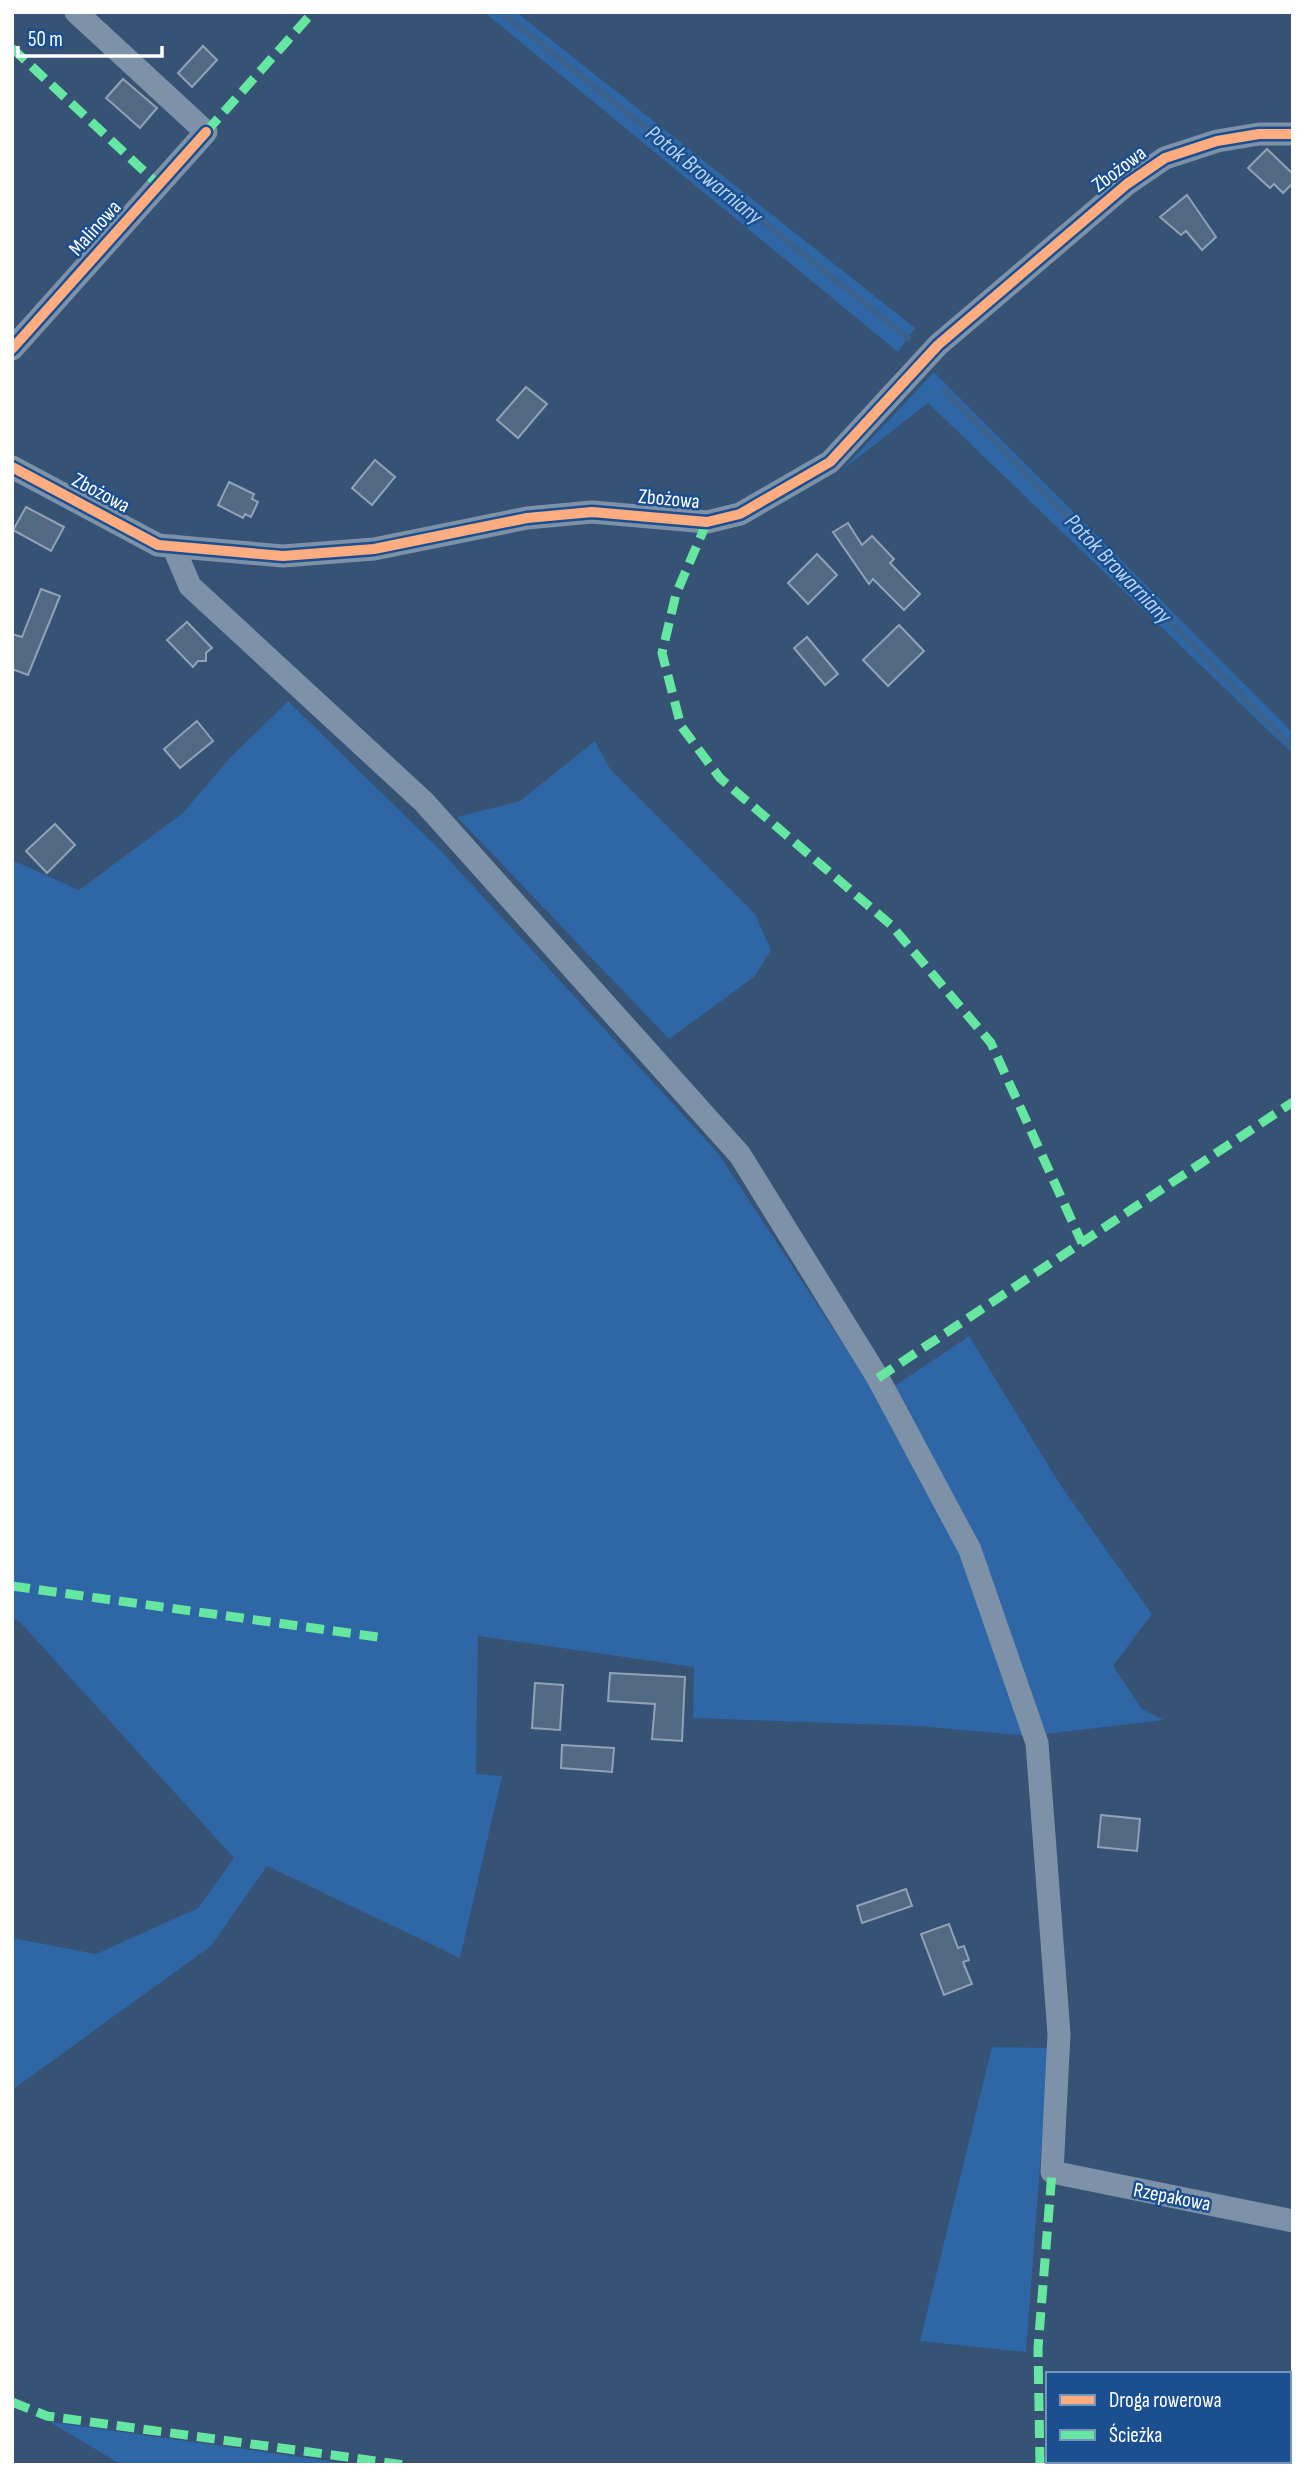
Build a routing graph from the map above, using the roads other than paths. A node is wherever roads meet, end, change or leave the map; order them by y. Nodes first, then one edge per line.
1 (76, 12) edge
2 (1293, 134) edge
3 (12, 349) edge
4 (12, 467) edge
5 (173, 547) junction
6 (1293, 2221) edge

1 - 3 street, Malinowa
2 - 5 street, Zbożowa
4 - 5 street, Zbożowa
5 - 6 street, Rzepakowa

